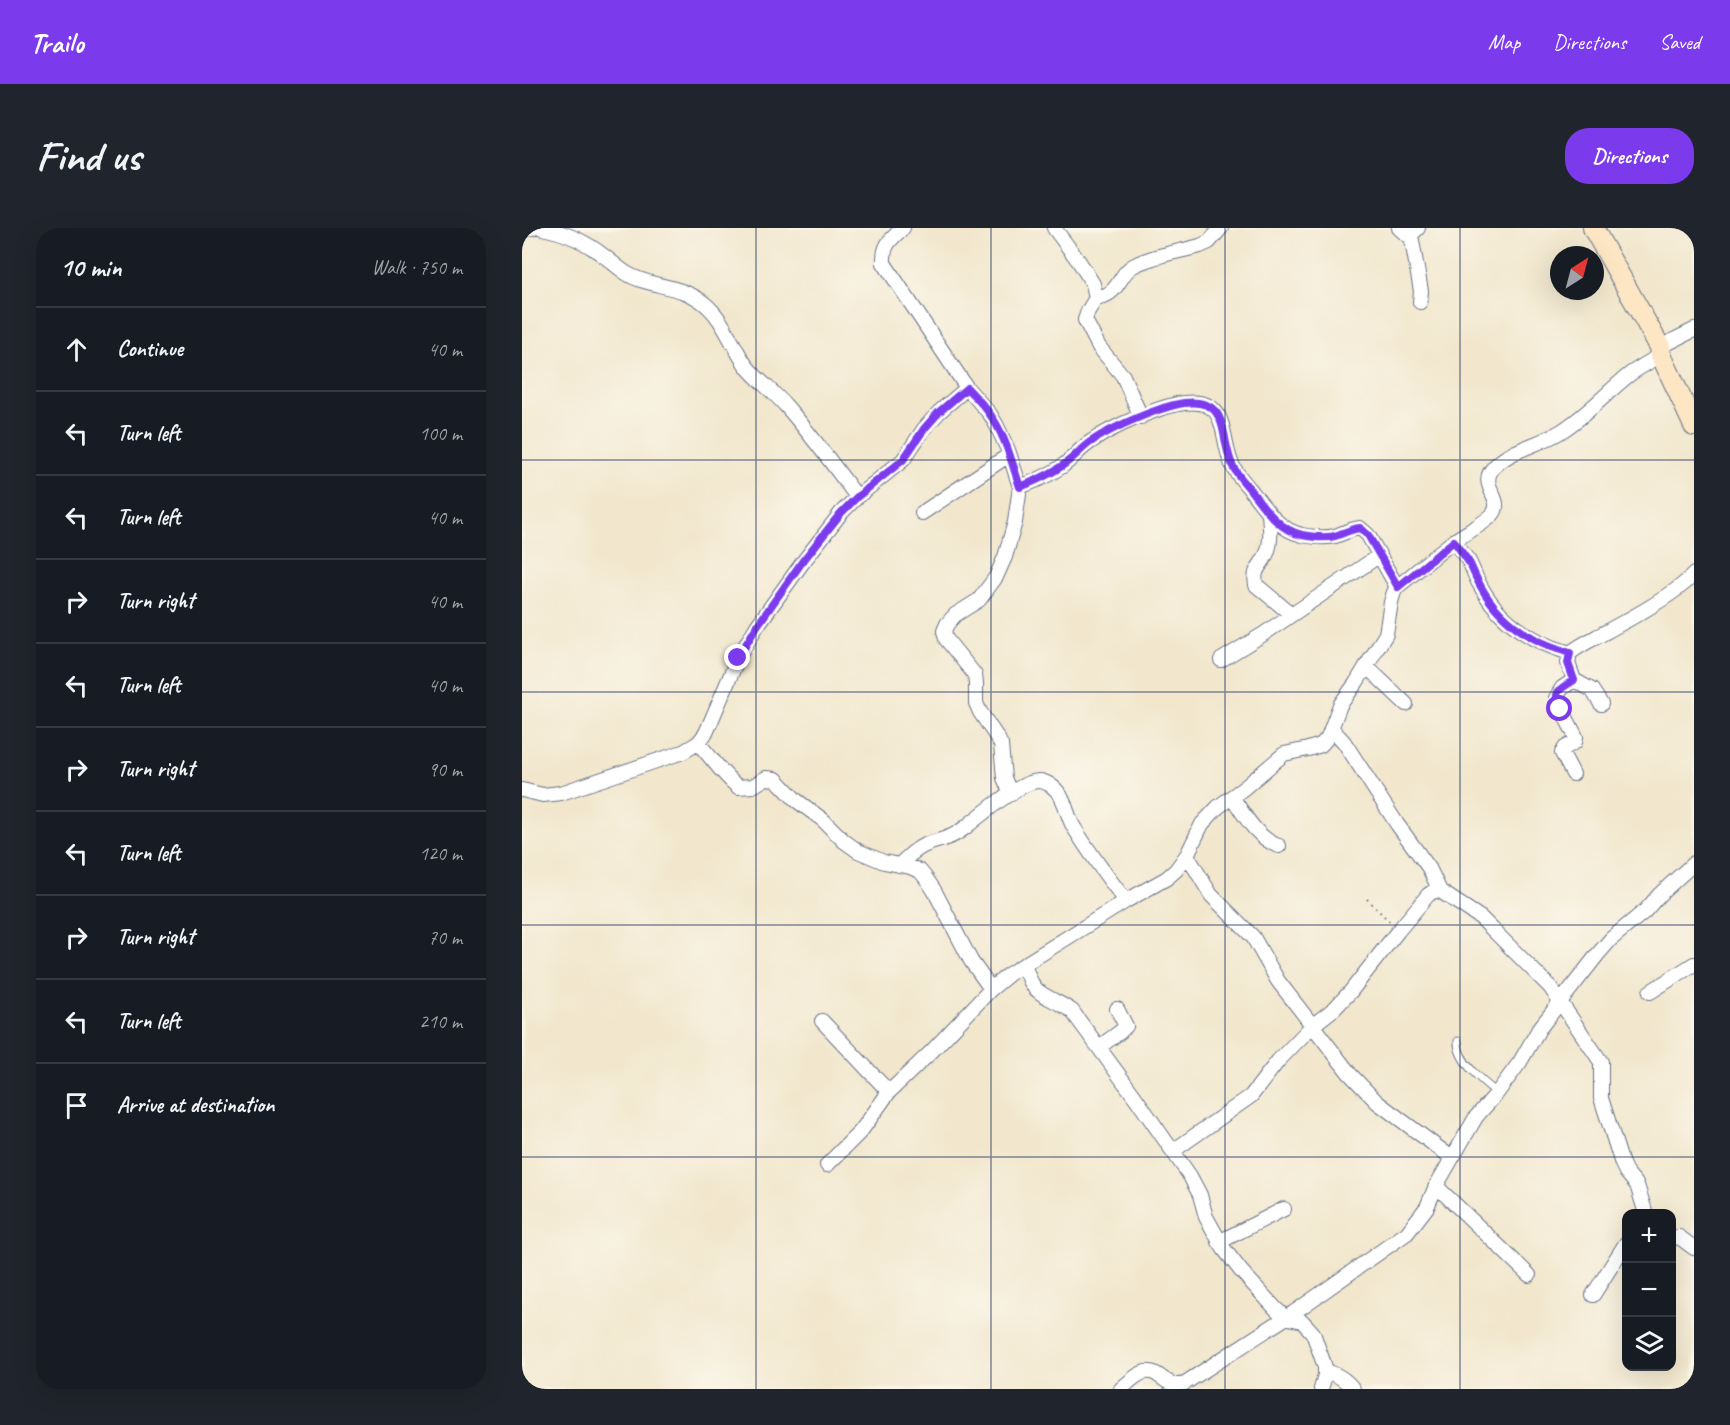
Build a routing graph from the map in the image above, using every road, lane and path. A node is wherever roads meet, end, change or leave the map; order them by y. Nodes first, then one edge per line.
1 (532, 228) edge
2 (542, 228) edge
3 (903, 228) edge
4 (1054, 228) edge
5 (1221, 228) edge
6 (1593, 228) edge
7 (522, 230) edge
8 (1410, 230) edge
9 (1096, 298) junction
10 (1420, 302) dead end
11 (1694, 330) edge
12 (1660, 351) junction
13 (967, 388) junction
14 (1141, 417) junction
15 (1694, 426) edge
16 (1009, 455) junction
17 (1020, 487) junction
18 (857, 497) junction
19 (922, 513) dead end
20 (1269, 514) junction
21 (1454, 541) junction
22 (1380, 555) junction
23 (1694, 574) edge
24 (1398, 587) junction
25 (1291, 614) junction
26 (1570, 653) junction
27 (1221, 660) dead end
28 (1366, 666) junction
29 (1574, 680) junction
30 (1406, 704) dead end
31 (1601, 704) dead end
32 (1332, 729) junction
33 (698, 743) junction
34 (1573, 774) dead end
35 (522, 790) edge
36 (1011, 794) junction
37 (1232, 797) junction
38 (1279, 846) dead end
39 (1187, 855) junction
40 (1694, 863) edge
41 (899, 865) junction
42 (1440, 891) junction
43 (1367, 899) dead end
44 (1126, 901) junction
45 (1398, 931) junction
46 (1694, 964) edge
47 (1024, 965) junction
48 (991, 989) junction
49 (1650, 992) dead end
50 (1560, 1003) junction
51 (1117, 1009) dead end
52 (822, 1021) dead end
53 (1312, 1026) junction
54 (1458, 1041) dead end
55 (1099, 1047) junction
56 (889, 1092) junction
57 (1497, 1093) junction
58 (1173, 1151) junction
59 (1452, 1158) junction
60 (827, 1165) dead end
61 (1436, 1186) junction
62 (1284, 1209) dead end
63 (1644, 1209) edge
64 (1676, 1237) edge
65 (1219, 1242) junction
66 (1694, 1248) edge
67 (1622, 1249) edge
68 (1529, 1275) dead end
69 (1593, 1295) dead end
70 (1286, 1317) junction
71 (1326, 1371) junction
72 (1121, 1389) edge
73 (1321, 1389) edge
74 (1353, 1389) edge

1 - 7 street
2 - 18 street
3 - 13 street
4 - 9 street
5 - 9 street
6 - 12 street
8 - 10 street
9 - 14 street
11 - 12 street
12 - 15 street
12 - 21 street
13 - 16 street
13 - 18 street
14 - 17 street
14 - 20 street
16 - 17 street
16 - 19 street
17 - 36 street
18 - 33 street
20 - 22 street
20 - 25 street
21 - 24 street
21 - 26 street
22 - 24 street
22 - 25 street
23 - 26 street
24 - 28 street
25 - 27 street
26 - 29 street
28 - 30 street
28 - 32 street
29 - 31 street
29 - 34 street
32 - 37 street
32 - 42 street
33 - 35 street
33 - 41 street
36 - 41 street
36 - 44 street
37 - 38 street
37 - 39 street
39 - 44 street
39 - 53 street
40 - 50 street
41 - 48 street
42 - 45 street
42 - 50 street
43 - 45 path
44 - 47 street
45 - 53 street
46 - 49 street
47 - 48 street
47 - 55 street
48 - 56 street
50 - 57 street
50 - 63 street
51 - 55 street
52 - 56 street
53 - 58 street
53 - 59 street
54 - 57 lane
55 - 58 street
56 - 60 street
57 - 59 street
58 - 65 street
59 - 61 street
61 - 68 street
61 - 70 street
62 - 65 street
64 - 66 street
65 - 70 street
67 - 69 street
70 - 71 street
70 - 72 street
71 - 73 street
71 - 74 street

